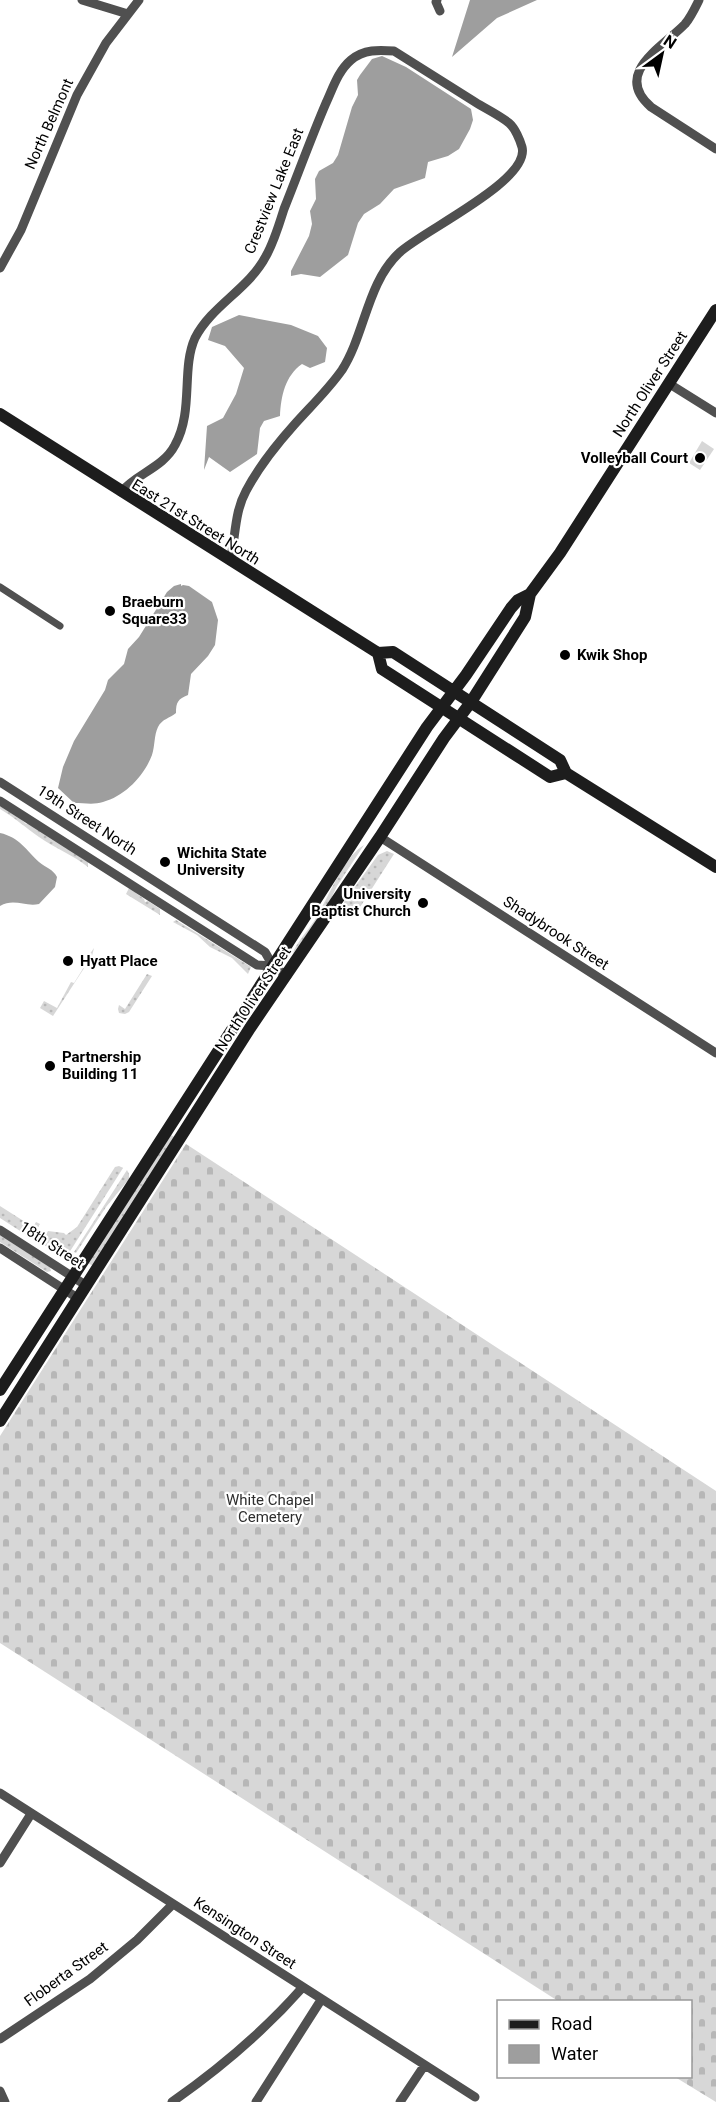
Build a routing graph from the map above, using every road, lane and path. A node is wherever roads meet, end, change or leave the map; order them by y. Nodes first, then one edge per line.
1 (82, 0) edge
2 (139, 0) edge
3 (437, 0) edge
4 (699, 0) edge
5 (440, 11) dead end
6 (128, 14) junction
7 (716, 149) edge
8 (0, 268) edge
9 (716, 310) edge
10 (668, 383) junction
11 (716, 413) edge
12 (0, 414) edge
13 (121, 492) junction
14 (230, 561) junction
15 (0, 587) edge
16 (530, 594) junction
17 (60, 626) dead end
18 (378, 653) junction
19 (454, 691) junction
20 (471, 702) junction
21 (442, 707) junction
22 (459, 718) junction
23 (566, 773) junction
24 (0, 782) edge
25 (0, 801) edge
26 (380, 837) junction
27 (716, 867) edge
28 (273, 966) junction
29 (287, 976) junction
30 (716, 1053) edge
31 (0, 1230) edge
32 (0, 1248) edge
33 (73, 1277) junction
34 (87, 1286) junction
35 (65, 1290) junction
36 (79, 1299) junction
37 (0, 1390) edge
38 (0, 1421) edge
39 (0, 1793) edge
40 (31, 1814) junction
41 (0, 1863) edge
42 (172, 1904) junction
43 (302, 1988) junction
44 (321, 2000) junction
45 (0, 2038) edge
46 (424, 2066) junction
47 (0, 2091) edge
48 (475, 2097) dead end
49 (5, 2102) edge
50 (172, 2102) edge
51 (256, 2102) edge
52 (400, 2102) edge

1 - 6 street
2 - 6 street, North Belmont
3 - 5 street
4 - 7 street
6 - 8 street, North Belmont
9 - 10 main road, North Oliver Street
10 - 11 street
10 - 16 main road, North Oliver Street
12 - 13 main road, East 21st Street North
13 - 14 main road, East 21st Street North
13 - 14 street, Crestview Lake East
14 - 18 main road, East 21st Street North
15 - 17 street
16 - 19 main road, North Oliver Street
16 - 20 main road, North Oliver Street
18 - 19 main road, East 21st Street North
18 - 21 main road, East 21st Street North
19 - 20 main road, East 21st Street North
19 - 21 main road, North Oliver Street
20 - 22 main road, North Oliver Street
20 - 23 main road, East 21st Street North
21 - 22 main road, East 21st Street North
21 - 28 main road, North Oliver Street
22 - 23 main road, East 21st Street North
22 - 26 main road, North Oliver Street
23 - 27 main road, East 21st Street North
24 - 28 street, 19th Street North
25 - 28 street, 19th Street North
26 - 29 main road, North Oliver Street
26 - 30 street, Shadybrook Street
28 - 29 street, 19th Street North
28 - 33 main road, North Oliver Street
29 - 34 main road, North Oliver Street
31 - 33 street, 18th Street
32 - 35 street, 18th Street
33 - 34 street, 18th Street
33 - 35 main road, North Oliver Street
34 - 36 main road, North Oliver Street
35 - 36 street, 18th Street
35 - 37 main road, North Oliver Street
36 - 38 main road, North Oliver Street
39 - 40 street, Kensington Street
40 - 41 street
40 - 42 street, Kensington Street
42 - 43 street, Kensington Street
42 - 45 street, Floberta Street
43 - 44 street, Kensington Street
43 - 50 street
44 - 46 street, Kensington Street
44 - 51 street
46 - 48 street, Kensington Street
46 - 52 street
47 - 49 street

